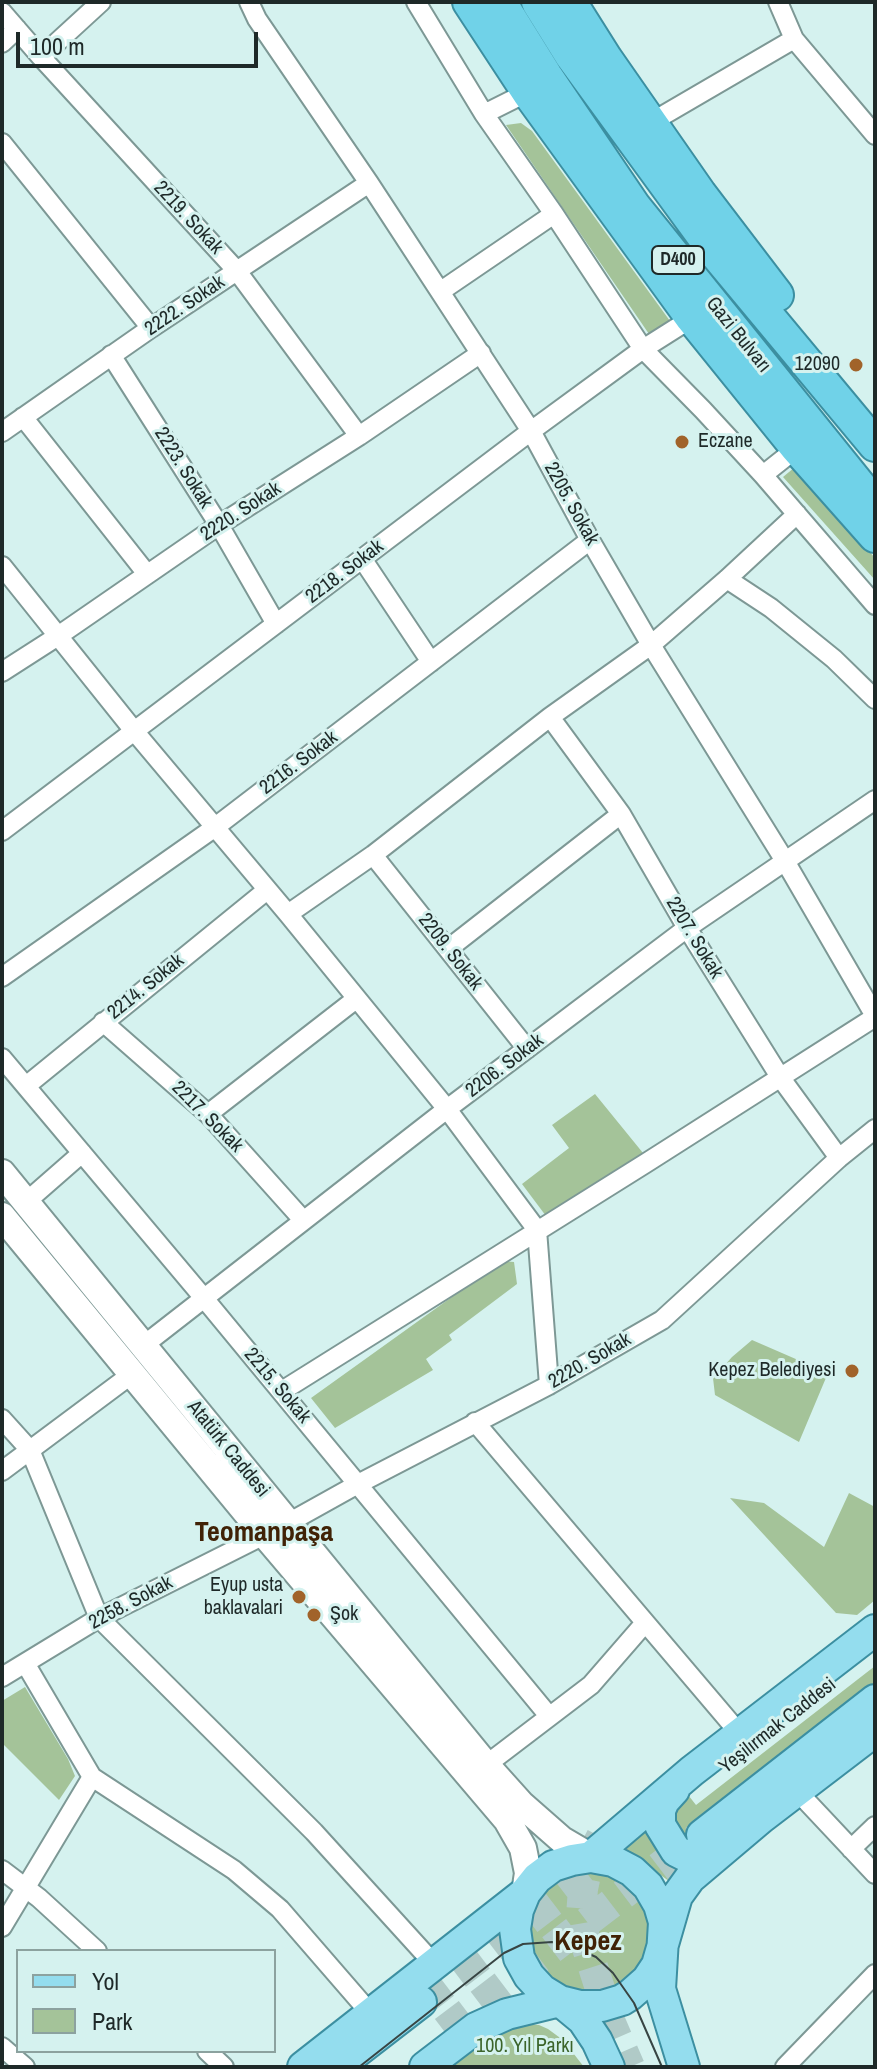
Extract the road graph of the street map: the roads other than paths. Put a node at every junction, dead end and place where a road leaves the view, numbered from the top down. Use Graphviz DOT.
graph roads {
  1 [pos="101,2"];
  2 [pos="249,2"];
  3 [pos="416,2"];
  4 [pos="469,2"];
  5 [pos="500,2"];
  6 [pos="538,2"];
  7 [pos="570,2"];
  8 [pos="778,2"];
  9 [pos="2,12"];
  10 [pos="17,29"];
  11 [pos="794,39"];
  12 [pos="2,43"];
  13 [pos="41,57"];
  14 [pos="528,92"];
  15 [pos="484,114"];
  16 [pos="871,121"];
  17 [pos="650,123"];
  18 [pos="2,143"];
  19 [pos="369,183"];
  20 [pos="554,214"];
  21 [pos="237,271"];
  22 [pos="441,291"];
  23 [pos="692,318"];
  24 [pos="151,328"];
  25 [pos="643,349"];
  26 [pos="481,353"];
  27 [pos="111,355"];
  28 [pos="875,410"];
  29 [pos="23,417"];
  30 [pos="531,431"];
  31 [pos="2,432"];
  32 [pos="359,436"];
  33 [pos="875,445"];
  34 [pos="797,448"];
  35 [pos="763,475"];
  36 [pos="875,505"];
  37 [pos="797,514"];
  38 [pos="219,525"];
  39 [pos="875,536"];
  40 [pos="590,540"];
  41 [pos="363,560"];
  42 [pos="2,566"];
  43 [pos="147,574"];
  44 [pos="727,579"];
  45 [pos="875,605"];
  46 [pos="276,624"];
  47 [pos="58,636"];
  48 [pos="651,645"];
  49 [pos="431,662"];
  50 [pos="2,672"];
  51 [pos="875,699"];
  52 [pos="550,717"];
  53 [pos="135,732"];
  54 [pos="873,808"];
  55 [pos="621,814"];
  56 [pos="214,828"];
  57 [pos="2,831"];
  58 [pos="373,855"];
  59 [pos="785,861"];
  60 [pos="267,890"];
  61 [pos="288,914"];
  62 [pos="687,928"];
  63 [pos="448,949"];
  64 [pos="2,977"];
  65 [pos="356,999"];
  66 [pos="875,1016"];
  67 [pos="103,1022"];
  68 [pos="527,1049"];
  69 [pos="2,1058"];
  70 [pos="780,1077"];
  71 [pos="26,1086"];
  72 [pos="447,1109"];
  73 [pos="208,1114"];
  74 [pos="875,1129"];
  75 [pos="82,1153"];
  76 [pos="839,1158"];
  77 [pos="2,1173"];
  78 [pos="26,1202"];
  79 [pos="2,1216"];
  80 [pos="303,1220"];
  81 [pos="537,1230"];
  82 [pos="203,1297"];
  83 [pos="144,1345"];
  84 [pos="132,1374"];
  85 [pos="549,1385"];
  86 [pos="282,1391"];
  87 [pos="2,1419"];
  88 [pos="475,1422"];
  89 [pos="30,1450"];
  90 [pos="2,1471"];
  91 [pos="358,1484"];
  92 [pos="288,1523"];
  93 [pos="264,1534"];
  94 [pos="99,1618"];
  95 [pos="644,1624"];
  96 [pos="875,1630"];
  97 [pos="875,1650"];
  98 [pos="25,1663"];
  99 [pos="2,1677"];
  100 [pos="875,1700"];
  101 [pos="549,1716"];
  102 [pos="875,1731"];
  103 [pos="740,1734"];
  104 [pos="486,1765"];
  105 [pos="692,1771"];
  106 [pos="92,1777"];
  107 [pos="797,1791"];
  108 [pos="681,1803"];
  109 [pos="875,1826"];
  110 [pos="714,1842"];
  111 [pos="851,1849"];
  112 [pos="591,1857"];
  113 [pos="2,1870"];
  114 [pos="875,1874"];
  115 [pos="27,1888"];
  116 [pos="525,1893"];
  117 [pos="2,1927"];
  118 [pos="663,1943"];
  119 [pos="95,1949"];
  120 [pos="434,1964"];
  121 [pos="875,1974"];
  122 [pos="560,2001"];
  123 [pos="421,2002"];
  124 [pos="371,2014"];
  125 [pos="444,2031"];
  126 [pos="2,2047"];
  127 [pos="209,2053"];
  128 [pos="25,2067"];
  129 [pos="224,2067"];
  130 [pos="303,2067"];
  131 [pos="337,2067"];
  132 [pos="399,2067"];
  133 [pos="425,2067"];
  134 [pos="609,2067"];
  135 [pos="684,2067"];
  136 [pos="785,2067"];
  1 -- 13 [label="street"];
  2 -- 19 [label="street, 2205. Sokak"];
  3 -- 15 [label="street"];
  4 -- 14 [label="highway"];
  5 -- 36 [label="highway, Gazi Bulvarı / D400"];
  6 -- 33 [label="highway, Gazi Bulvarı / D400"];
  7 -- 17 [label="highway"];
  8 -- 11 [label="street"];
  9 -- 10 [label="street, 2219. Sokak"];
  10 -- 12 [label="street"];
  10 -- 13 [label="street, 2219. Sokak"];
  11 -- 16 [label="street"];
  11 -- 17 [label="street"];
  13 -- 21 [label="street, 2219. Sokak"];
  14 -- 15 [label="street"];
  14 -- 23 [label="highway"];
  15 -- 20 [label="street"];
  17 -- 28 [label="highway"];
  18 -- 24 [label="street"];
  19 -- 21 [label="street, 2222. Sokak"];
  19 -- 22 [label="street, 2205. Sokak"];
  20 -- 22 [label="street"];
  20 -- 25 [label="street"];
  21 -- 24 [label="street, 2222. Sokak"];
  21 -- 32 [label="street, 2219. Sokak"];
  22 -- 26 [label="street, 2205. Sokak"];
  23 -- 25 [label="street, 2218. Sokak"];
  23 -- 34 [label="highway"];
  24 -- 27 [label="street, 2222. Sokak"];
  25 -- 30 [label="street, 2218. Sokak"];
  25 -- 35 [label="street"];
  26 -- 30 [label="street, 2205. Sokak"];
  26 -- 32 [label="street, 2220. Sokak"];
  27 -- 29 [label="street, 2222. Sokak"];
  27 -- 38 [label="street, 2223. Sokak"];
  29 -- 31 [label="street, 2222. Sokak"];
  29 -- 43 [label="street"];
  30 -- 40 [label="street, 2205. Sokak"];
  30 -- 41 [label="street, 2218. Sokak"];
  32 -- 38 [label="street, 2220. Sokak"];
  34 -- 35 [label="street"];
  34 -- 39 [label="highway"];
  35 -- 37 [label="street"];
  37 -- 44 [label="street"];
  37 -- 45 [label="street"];
  38 -- 43 [label="street, 2220. Sokak"];
  38 -- 46 [label="street, 2223. Sokak"];
  40 -- 48 [label="street, 2205. Sokak"];
  40 -- 49 [label="street, 2216. Sokak"];
  41 -- 46 [label="street, 2218. Sokak"];
  41 -- 49 [label="street"];
  42 -- 47 [label="street"];
  43 -- 47 [label="street, 2220. Sokak"];
  44 -- 48 [label="street"];
  44 -- 51 [label="street"];
  46 -- 53 [label="street, 2218. Sokak"];
  47 -- 50 [label="street, 2220. Sokak"];
  47 -- 53 [label="street"];
  48 -- 52 [label="street"];
  48 -- 59 [label="street, 2205. Sokak"];
  49 -- 56 [label="street, 2216. Sokak"];
  52 -- 55 [label="street, 2207. Sokak"];
  52 -- 58 [label="street"];
  53 -- 56 [label="street"];
  53 -- 57 [label="street, 2218. Sokak"];
  54 -- 59 [label="street, 2206. Sokak"];
  55 -- 62 [label="street, 2207. Sokak"];
  55 -- 63 [label="street"];
  56 -- 60 [label="street"];
  56 -- 64 [label="street, 2216. Sokak"];
  58 -- 61 [label="street"];
  58 -- 63 [label="street, 2209. Sokak"];
  59 -- 62 [label="street, 2206. Sokak"];
  59 -- 66 [label="street, 2205. Sokak"];
  60 -- 61 [label="street"];
  60 -- 67 [label="street, 2214. Sokak"];
  61 -- 65 [label="street"];
  62 -- 68 [label="street, 2206. Sokak"];
  62 -- 70 [label="street, 2207. Sokak"];
  63 -- 68 [label="street, 2209. Sokak"];
  65 -- 72 [label="street"];
  65 -- 73 [label="street"];
  66 -- 70 [label="street"];
  67 -- 71 [label="street, 2214. Sokak"];
  67 -- 73 [label="street, 2217. Sokak"];
  68 -- 72 [label="street, 2206. Sokak"];
  69 -- 71 [label="street, 2215. Sokak"];
  70 -- 76 [label="street, 2207. Sokak"];
  70 -- 81 [label="street"];
  71 -- 75 [label="street, 2215. Sokak"];
  72 -- 80 [label="street, 2206. Sokak"];
  72 -- 81 [label="street"];
  73 -- 80 [label="street, 2217. Sokak"];
  74 -- 76 [label="street, 2220. Sokak"];
  75 -- 78 [label="street"];
  75 -- 82 [label="street, 2215. Sokak"];
  76 -- 85 [label="street, 2220. Sokak"];
  77 -- 78 [label="main road, Atatürk Caddesi"];
  78 -- 83 [label="main road, Atatürk Caddesi"];
  79 -- 84 [label="main road, Atatürk Caddesi"];
  80 -- 82 [label="street, 2206. Sokak"];
  81 -- 85 [label="street"];
  81 -- 86 [label="street"];
  82 -- 83 [label="street, 2206. Sokak"];
  82 -- 86 [label="street, 2215. Sokak"];
  83 -- 92 [label="main road, Atatürk Caddesi"];
  84 -- 89 [label="street"];
  84 -- 93 [label="main road, Atatürk Caddesi"];
  85 -- 88 [label="street, 2220. Sokak"];
  86 -- 91 [label="street, 2215. Sokak"];
  87 -- 89 [label="street"];
  88 -- 91 [label="street, 2220. Sokak"];
  88 -- 95 [label="street"];
  89 -- 90 [label="street"];
  89 -- 94 [label="street"];
  91 -- 92 [label="street, 2220. Sokak"];
  91 -- 101 [label="street, 2215. Sokak"];
  92 -- 93 [label="street, 2220. Sokak"];
  92 -- 104 [label="main road, Atatürk Caddesi"];
  93 -- 94 [label="street, 2258. Sokak"];
  93 -- 116 [label="main road, Atatürk Caddesi"];
  94 -- 98 [label="street, 2258. Sokak"];
  94 -- 120 [label="street"];
  95 -- 101 [label="street"];
  95 -- 103 [label="street"];
  96 -- 103 [label="main road"];
  97 -- 108 [label="main road, Yeşilırmak Caddesi"];
  98 -- 99 [label="street, 2258. Sokak"];
  98 -- 106 [label="street"];
  100 -- 110 [label="main road, Yeşilırmak Caddesi"];
  101 -- 104 [label="street"];
  102 -- 107 [label="main road"];
  103 -- 105 [label="main road"];
  104 -- 112 [label="main road, Atatürk Caddesi"];
  105 -- 110 [label="main road"];
  105 -- 112 [label="main road"];
  106 -- 115 [label="street"];
  106 -- 124 [label="street"];
  107 -- 110 [label="main road"];
  107 -- 111 [label="street"];
  109 -- 111 [label="street"];
  110 -- 118 [label="main road"];
  111 -- 114 [label="street"];
  112 -- 116 [label="main road"];
  112 -- 118 [label="main road"];
  113 -- 115 [label="street"];
  115 -- 117 [label="street"];
  115 -- 119 [label="street"];
  116 -- 120 [label="main road"];
  116 -- 122 [label="main road"];
  118 -- 122 [label="main road"];
  118 -- 135 [label="main road"];
  120 -- 124 [label="main road"];
  121 -- 136 [label="street"];
  122 -- 133 [label="main road"];
  122 -- 134 [label="main road"];
  123 -- 131 [label="main road"];
  124 -- 130 [label="main road"];
  125 -- 132 [label="main road"];
  126 -- 128 [label="street"];
  127 -- 129 [label="street"];
}
